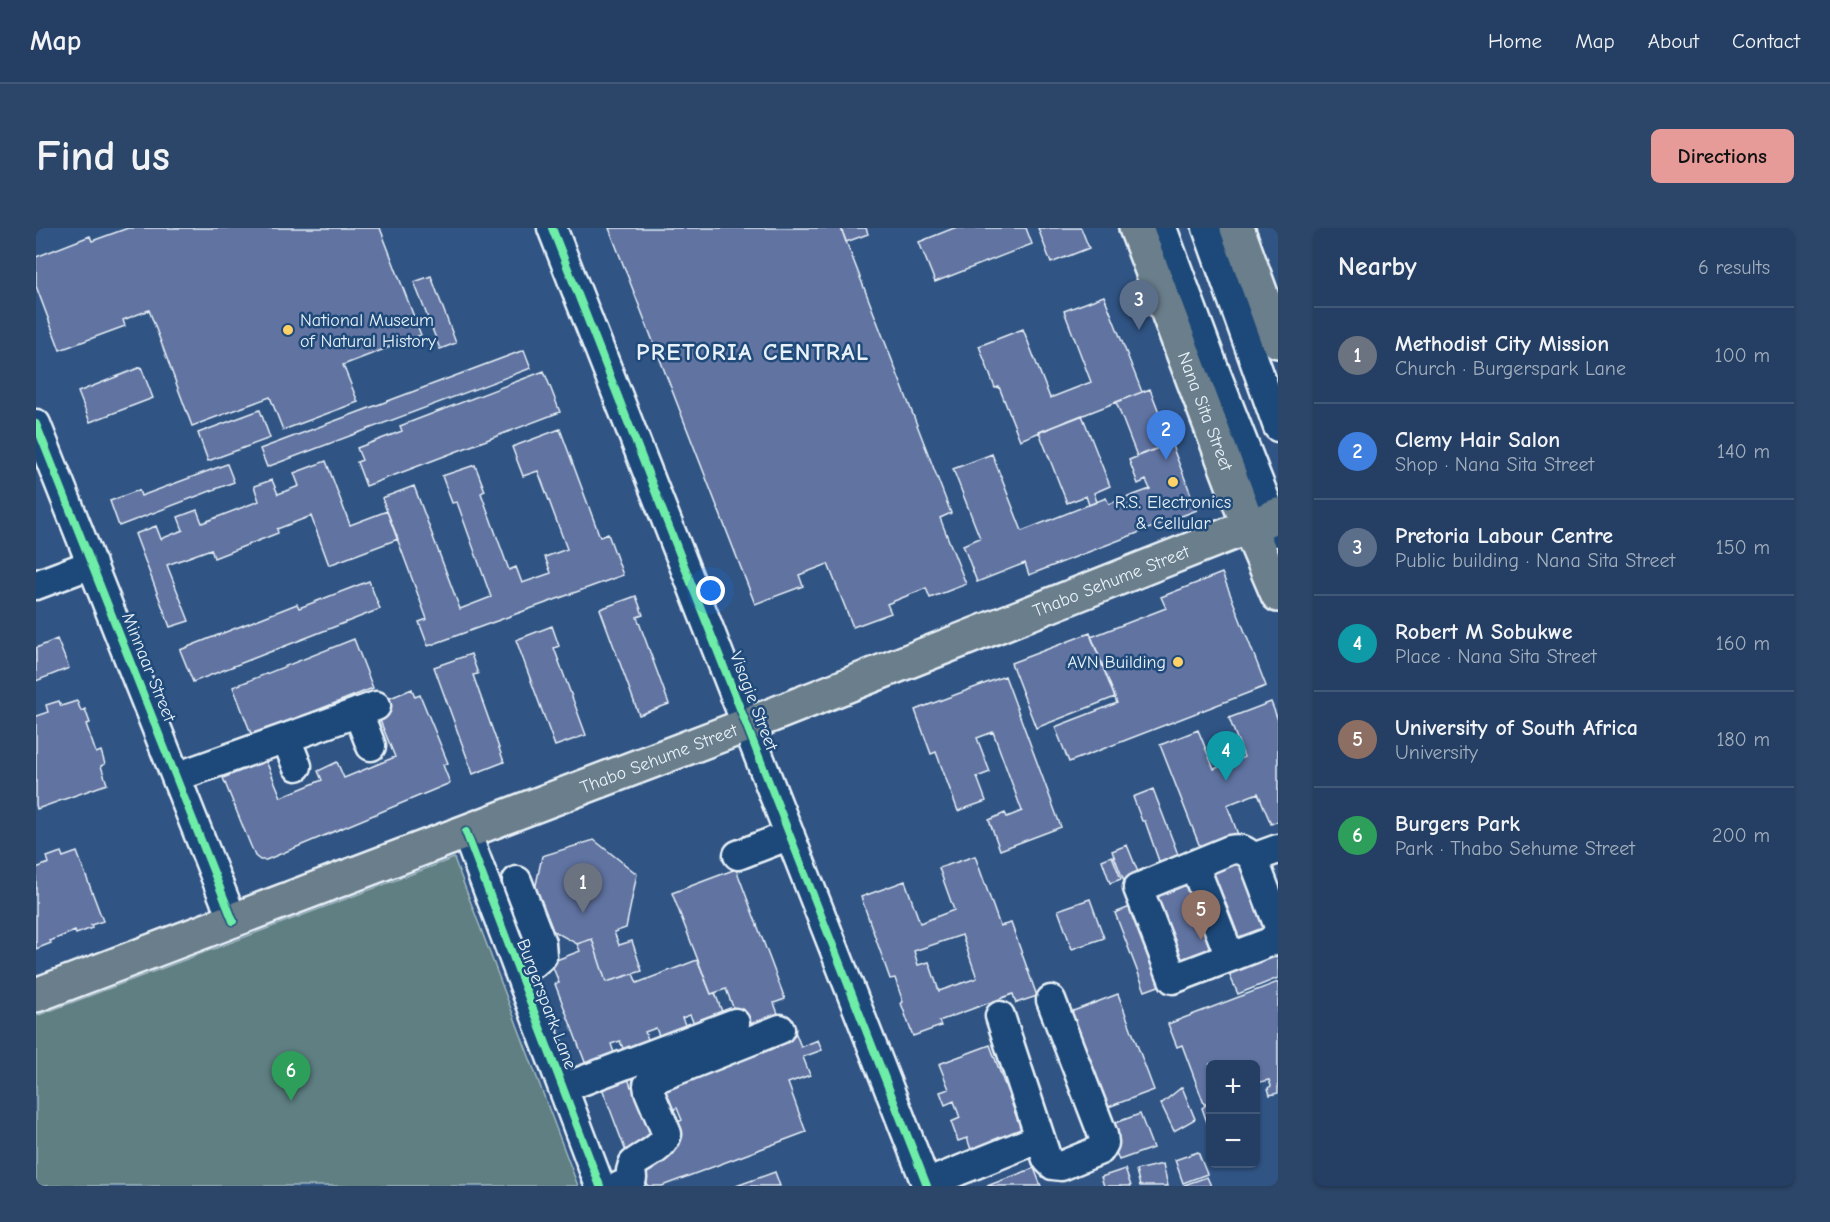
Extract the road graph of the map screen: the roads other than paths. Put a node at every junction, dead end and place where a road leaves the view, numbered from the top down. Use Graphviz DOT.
graph roads {
  1 [pos="552,228"];
  2 [pos="1136,228"];
  3 [pos="1162,228"];
  4 [pos="1207,228"];
  5 [pos="1237,228"];
  6 [pos="1278,341"];
  7 [pos="36,424"];
  8 [pos="1278,427"];
  9 [pos="1269,523"];
  10 [pos="92,564"];
  11 [pos="36,585"];
  12 [pos="1278,595"];
  13 [pos="747,725"];
  14 [pos="286,738"];
  15 [pos="371,746"];
  16 [pos="297,766"];
  17 [pos="176,777"];
  18 [pos="466,832"];
  19 [pos="790,835"];
  20 [pos="1265,854"];
  21 [pos="738,855"];
  22 [pos="1194,865"];
  23 [pos="517,880"];
  24 [pos="233,921"];
  25 [pos="1278,924"];
  26 [pos="1278,934"];
  27 [pos="1230,957"];
  28 [pos="518,970"];
  29 [pos="36,995"];
  30 [pos="1051,1000"];
  31 [pos="1000,1016"];
  32 [pos="735,1023"];
  33 [pos="780,1029"];
  34 [pos="563,1088"];
  35 [pos="1040,1138"];
  36 [pos="926,1185"];
  37 [pos="600,1186"];
  38 [pos="620,1186"];
  1 -- 13 [label="street, Visagie Street"];
  2 -- 9 [label="main road, Nana Sita Street"];
  3 -- 9 [label="street"];
  4 -- 8 [label="street"];
  5 -- 6 [label="main road"];
  7 -- 10 [label="street, Minnaar Street"];
  9 -- 12 [label="main road, Nana Sita Street"];
  9 -- 13 [label="main road, Thabo Sehume Street"];
  10 -- 11 [label="street"];
  10 -- 17 [label="street, Minnaar Street"];
  13 -- 18 [label="main road, Thabo Sehume Street"];
  13 -- 19 [label="street, Visagie Street"];
  14 -- 15 [label="street"];
  14 -- 16 [label="street"];
  14 -- 17 [label="street"];
  17 -- 24 [label="street, Minnaar Street"];
  18 -- 24 [label="main road, Thabo Sehume Street"];
  18 -- 28 [label="street, Burgerspark Lane"];
  19 -- 21 [label="street"];
  19 -- 36 [label="street, Visagie Street"];
  20 -- 22 [label="street"];
  20 -- 25 [label="street"];
  22 -- 27 [label="street"];
  22 -- 27 [label="street"];
  23 -- 28 [label="street"];
  24 -- 29 [label="main road, Thabo Sehume Street"];
  26 -- 27 [label="street"];
  28 -- 34 [label="street, Burgerspark Lane"];
  30 -- 35 [label="street"];
  31 -- 35 [label="street"];
  32 -- 34 [label="street"];
  33 -- 38 [label="street"];
  34 -- 37 [label="street, Burgerspark Lane"];
  35 -- 36 [label="street"];
}
